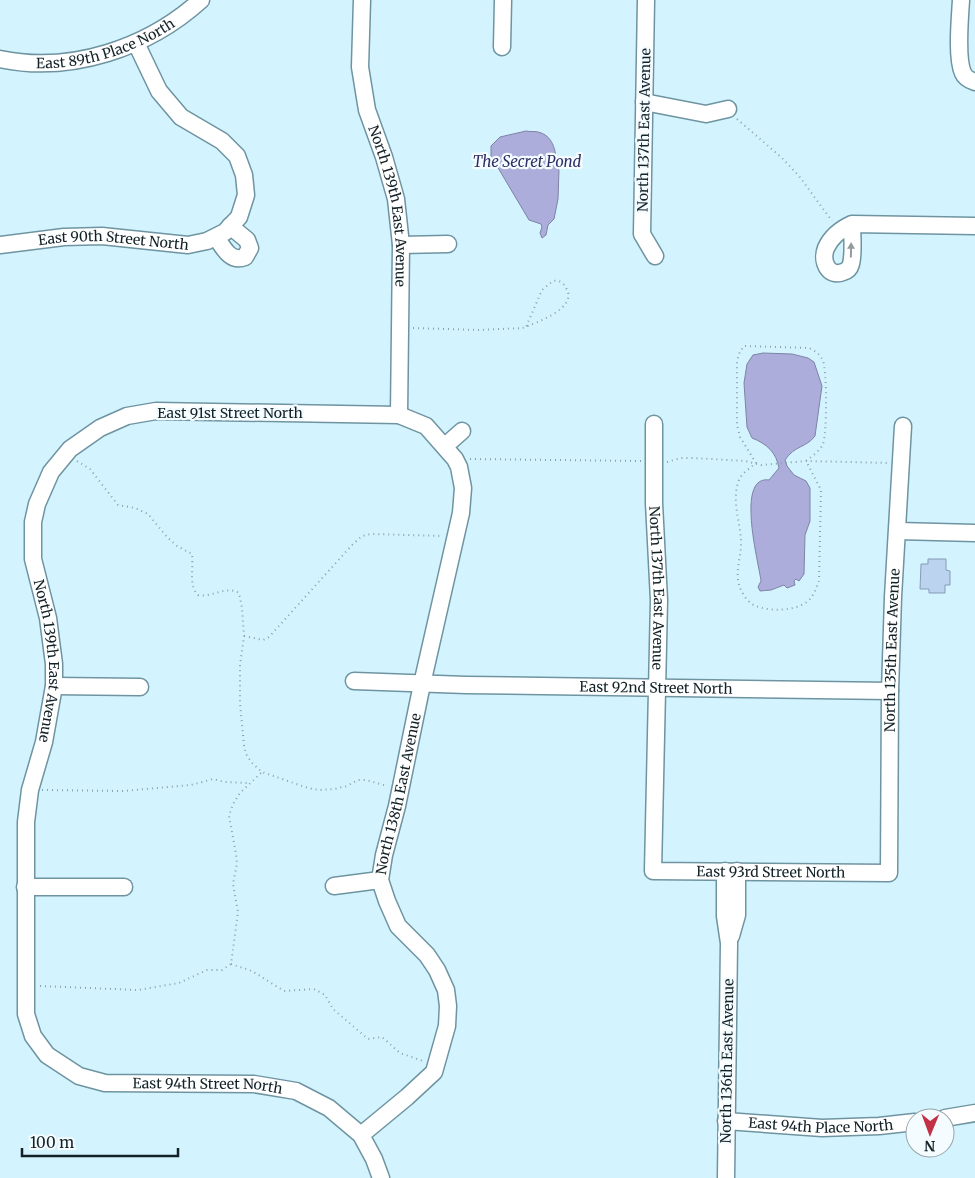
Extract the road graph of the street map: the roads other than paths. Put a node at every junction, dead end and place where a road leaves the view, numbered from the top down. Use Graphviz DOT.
graph roads {
  1 [pos="201,0"];
  2 [pos="362,0"];
  3 [pos="503,0"];
  4 [pos="646,0"];
  5 [pos="961,0"];
  6 [pos="136,43"];
  7 [pos="502,47"];
  8 [pos="0,59"];
  9 [pos="970,80"];
  10 [pos="644,102"];
  11 [pos="728,109"];
  12 [pos="975,226"];
  13 [pos="845,228"];
  14 [pos="448,244"];
  15 [pos="0,245"];
  16 [pos="401,245"];
  17 [pos="655,256"];
  18 [pos="399,415"];
  19 [pos="654,424"];
  20 [pos="903,426"];
  21 [pos="462,431"];
  22 [pos="66,452"];
  23 [pos="450,453"];
  24 [pos="898,531"];
  25 [pos="975,533"];
  26 [pos="354,681"];
  27 [pos="422,684"];
  28 [pos="54,686"];
  29 [pos="140,687"];
  30 [pos="657,687"];
  31 [pos="890,691"];
  32 [pos="653,871"];
  33 [pos="731,871"];
  34 [pos="889,873"];
  35 [pos="380,880"];
  36 [pos="334,886"];
  37 [pos="26,887"];
  38 [pos="124,887"];
  39 [pos="47,1056"];
  40 [pos="975,1113"];
  41 [pos="955,1116"];
  42 [pos="726,1121"];
  43 [pos="905,1123"];
  44 [pos="360,1135"];
  45 [pos="381,1178"];
  46 [pos="726,1178"];
  1 -- 6 [label="street, East 89th Place North"];
  2 -- 16 [label="street, North 139th East Avenue"];
  3 -- 7 [label="street"];
  4 -- 10 [label="street, North 137th East Avenue"];
  5 -- 9 [label="street"];
  6 -- 8 [label="street, East 89th Place North"];
  6 -- 15 [label="street, East 90th Street North"];
  10 -- 11 [label="street"];
  10 -- 17 [label="street, North 137th East Avenue"];
  12 -- 13 [label="street"];
  14 -- 16 [label="street"];
  16 -- 18 [label="street, North 139th East Avenue"];
  18 -- 22 [label="street, East 91st Street North"];
  18 -- 23 [label="street"];
  19 -- 30 [label="street, North 137th East Avenue"];
  20 -- 24 [label="street, North 135th East Avenue"];
  21 -- 23 [label="street"];
  22 -- 28 [label="street, North 139th East Avenue"];
  23 -- 27 [label="street, North 138th East Avenue"];
  24 -- 25 [label="street"];
  24 -- 31 [label="street, North 135th East Avenue"];
  26 -- 27 [label="street, East 92nd Street North"];
  27 -- 30 [label="street, East 92nd Street North"];
  27 -- 35 [label="street, North 138th East Avenue"];
  28 -- 29 [label="street"];
  28 -- 37 [label="street, North 139th East Avenue"];
  30 -- 31 [label="street, East 92nd Street North"];
  30 -- 32 [label="street, North 137th East Avenue"];
  31 -- 34 [label="street, North 135th East Avenue"];
  32 -- 33 [label="street, East 93rd Street North"];
  33 -- 34 [label="street, East 93rd Street North"];
  33 -- 42 [label="street, North 136th East Avenue"];
  35 -- 36 [label="street"];
  35 -- 44 [label="street, North 138th East Avenue"];
  37 -- 38 [label="street"];
  37 -- 39 [label="street, North 139th East Avenue"];
  39 -- 44 [label="street, East 94th Street North"];
  40 -- 41 [label="street"];
  42 -- 43 [label="street, East 94th Place North"];
  42 -- 46 [label="street, North 136th East Avenue"];
  44 -- 45 [label="street"];
}
